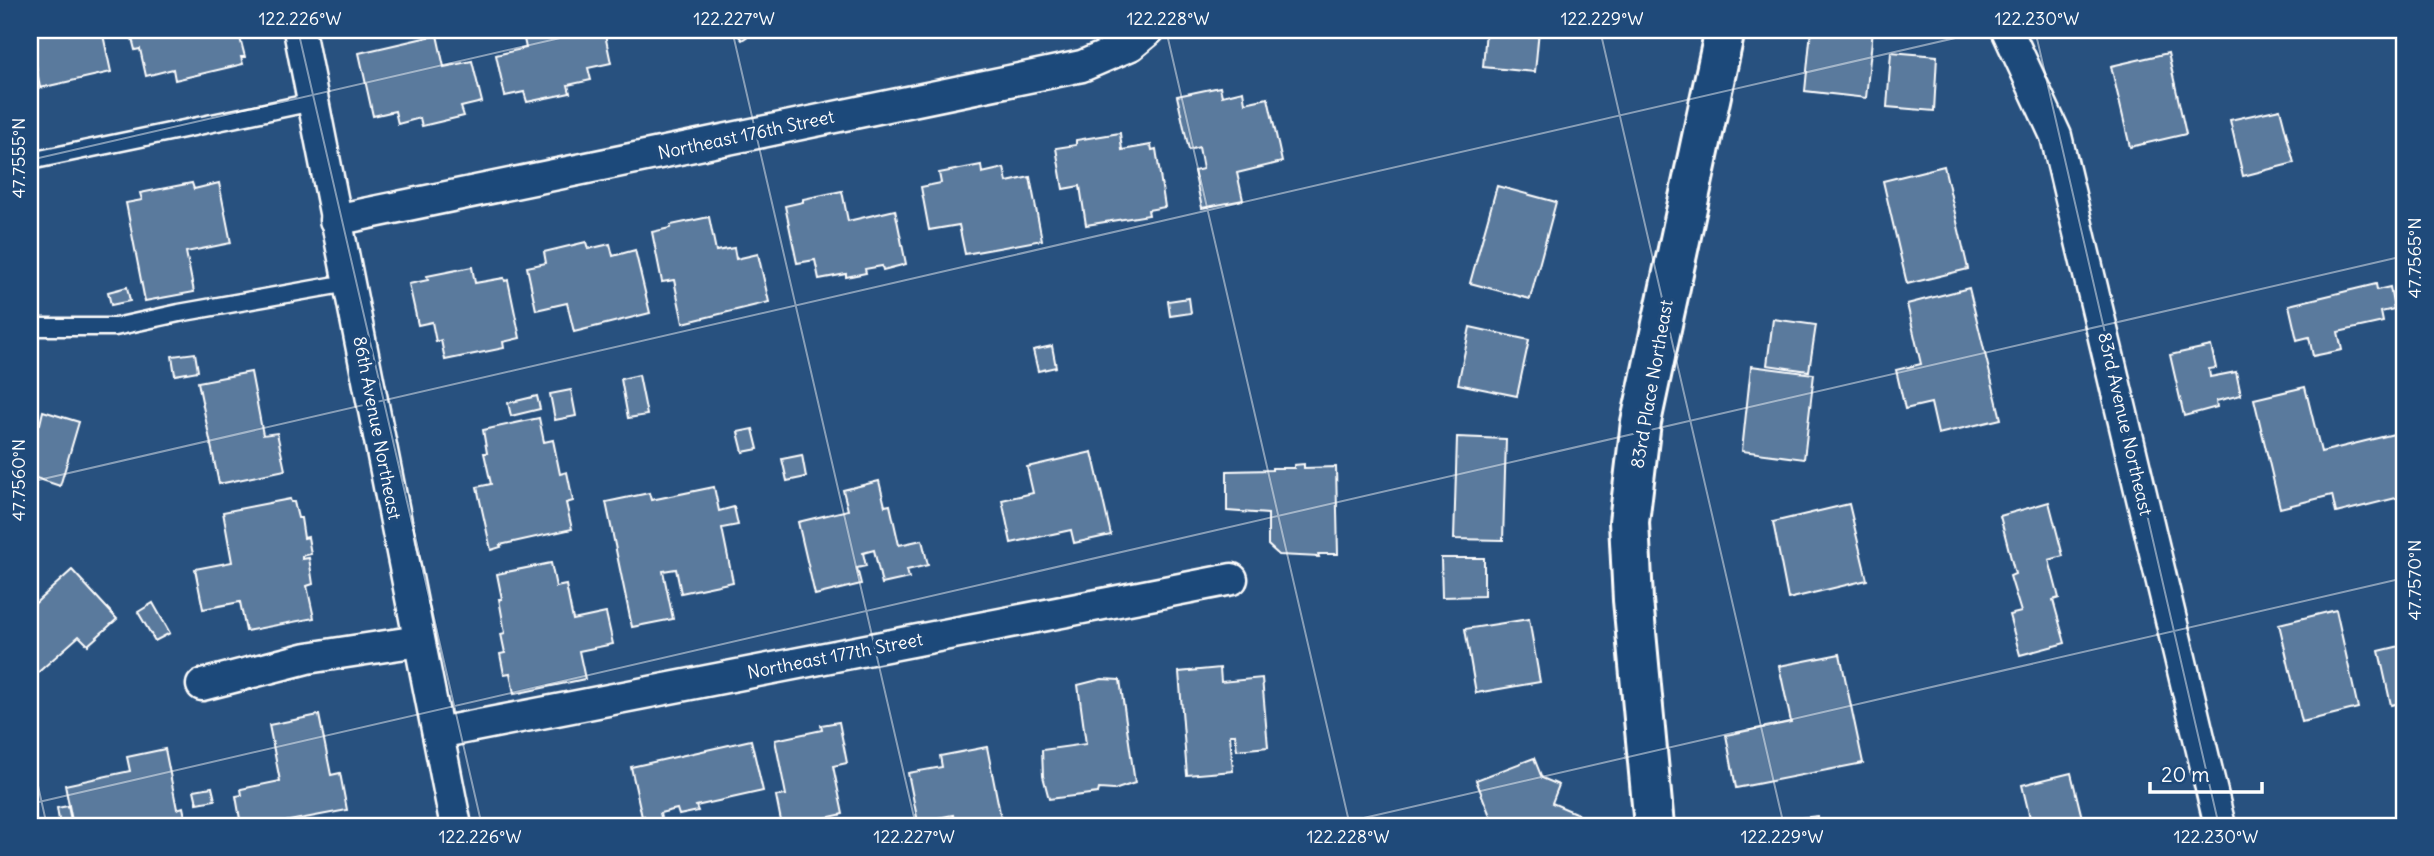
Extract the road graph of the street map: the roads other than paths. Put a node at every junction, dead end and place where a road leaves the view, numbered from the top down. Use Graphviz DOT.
graph roads {
  1 [pos="299,30"];
  2 [pos="1149,30"];
  3 [pos="1725,30"];
  4 [pos="2007,30"];
  5 [pos="313,102"];
  6 [pos="40,159"];
  7 [pos="335,220"];
  8 [pos="348,283"];
  9 [pos="30,327"];
  10 [pos="1232,579"];
  11 [pos="419,641"];
  12 [pos="202,685"];
  13 [pos="438,733"];
  14 [pos="456,826"];
  15 [pos="1654,826"];
  16 [pos="2220,826"];
  1 -- 5 [label="street, 86th Avenue Northeast"];
  2 -- 7 [label="street, Northeast 176th Street"];
  3 -- 15 [label="street, 83rd Place Northeast"];
  4 -- 16 [label="street, 83rd Avenue Northeast"];
  5 -- 6 [label="lane"];
  5 -- 7 [label="street, 86th Avenue Northeast"];
  7 -- 8 [label="street, 86th Avenue Northeast"];
  8 -- 9 [label="lane"];
  8 -- 11 [label="street, 86th Avenue Northeast"];
  10 -- 13 [label="street, Northeast 177th Street"];
  11 -- 12 [label="street"];
  11 -- 13 [label="street, 86th Avenue Northeast"];
  13 -- 14 [label="street, 86th Avenue Northeast"];
}
